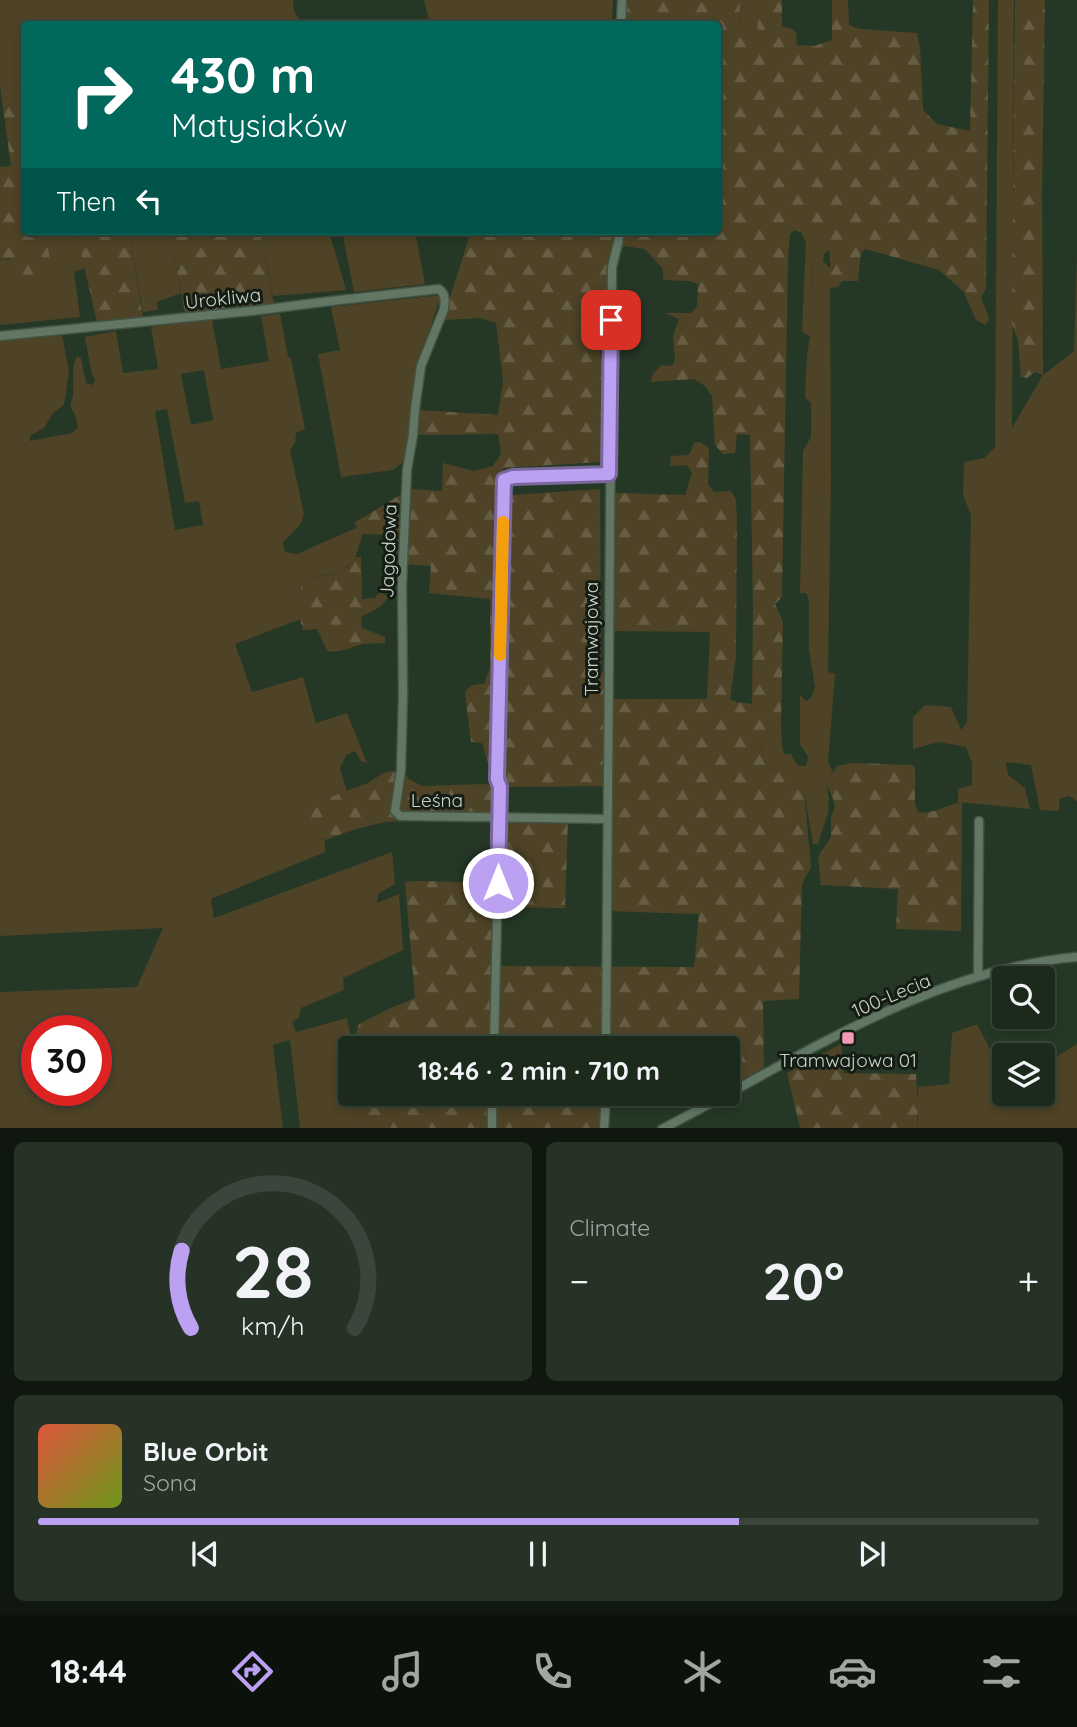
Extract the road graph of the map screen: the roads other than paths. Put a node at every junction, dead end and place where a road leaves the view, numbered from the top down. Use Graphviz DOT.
graph roads {
  1 [pos="622,0"];
  2 [pos="621,21"];
  3 [pos="620,235"];
  4 [pos="445,297"];
  5 [pos="0,336"];
  6 [pos="609,474"];
  7 [pos="396,811"];
  8 [pos="498,816"];
  9 [pos="606,819"];
  10 [pos="979,821"];
  11 [pos="1077,957"];
  12 [pos="978,976"];
  13 [pos="494,1036"];
  14 [pos="606,1036"];
  15 [pos="740,1087"];
  16 [pos="492,1106"];
  17 [pos="605,1106"];
  18 [pos="705,1106"];
  19 [pos="492,1128"];
  20 [pos="604,1128"];
  21 [pos="664,1128"];
  1 -- 2 [label="street"];
  3 -- 6 [label="street, Tramwajowa"];
  4 -- 5 [label="street, Urokliwa"];
  4 -- 7 [label="street, Jagodowa"];
  6 -- 8 [label="street"];
  6 -- 9 [label="street, Tramwajowa"];
  7 -- 8 [label="street, Leśna"];
  8 -- 9 [label="street, Leśna"];
  8 -- 13 [label="street"];
  9 -- 14 [label="street, Tramwajowa"];
  10 -- 12 [label="street"];
  11 -- 12 [label="street, 100-Lecia"];
  12 -- 15 [label="street, 100-Lecia"];
  16 -- 19 [label="street"];
  17 -- 20 [label="street"];
  18 -- 21 [label="street, 100-Lecia"];
}
